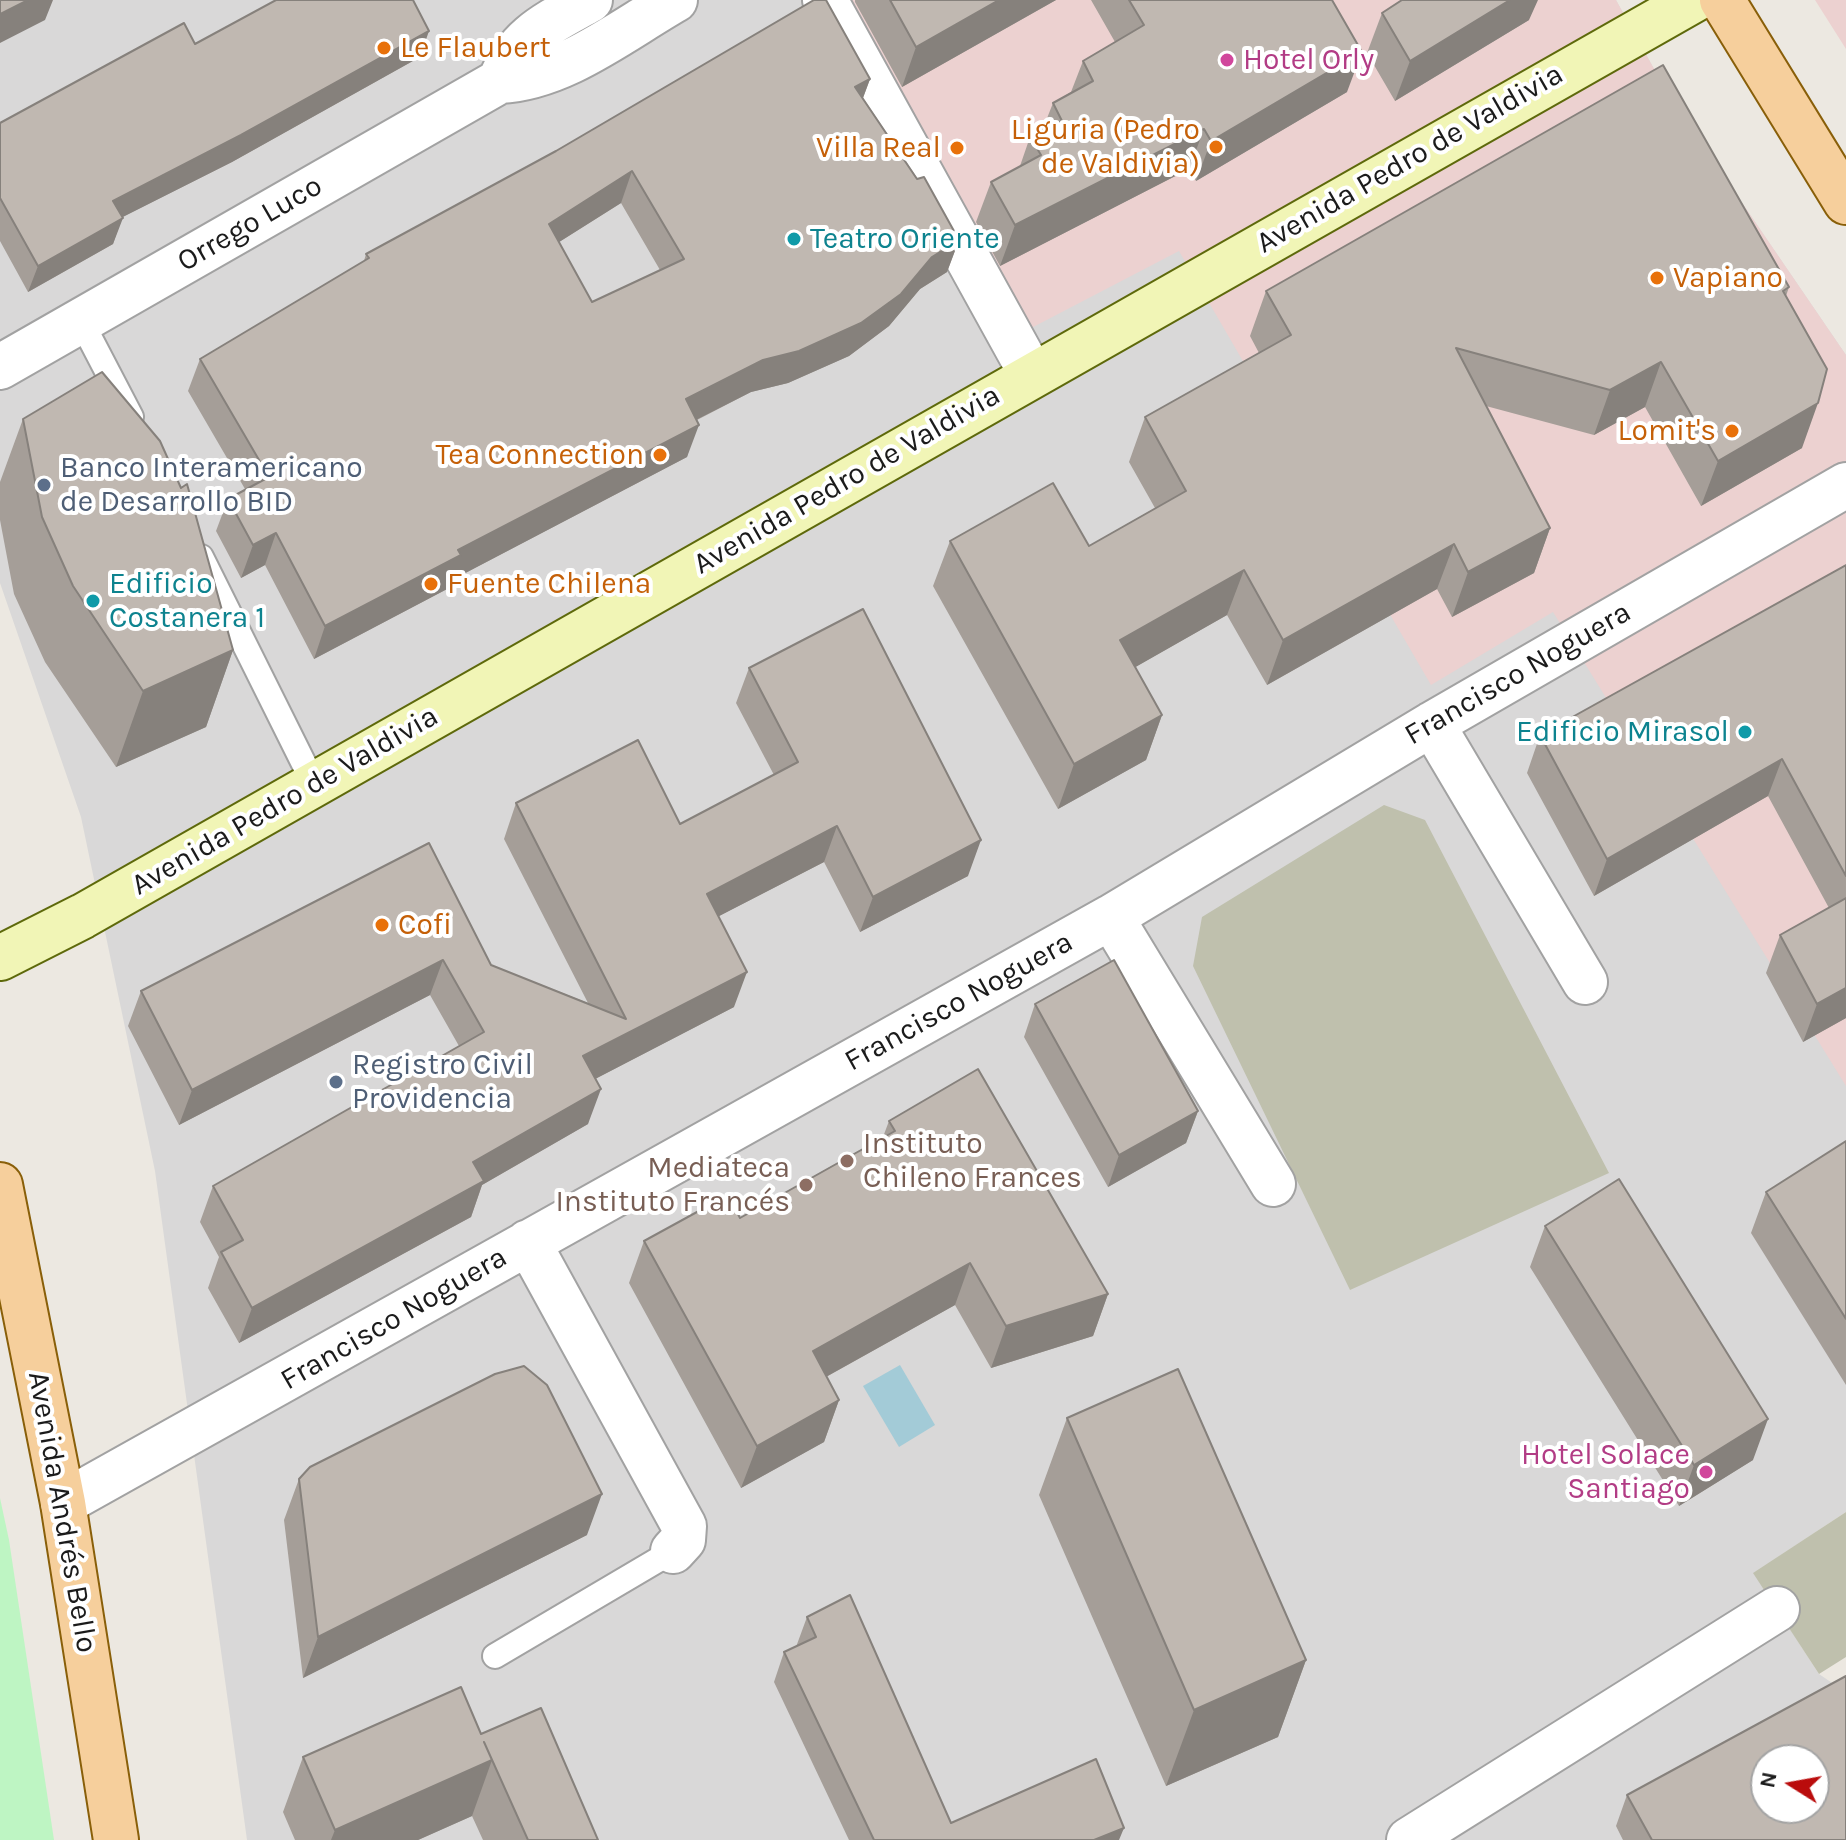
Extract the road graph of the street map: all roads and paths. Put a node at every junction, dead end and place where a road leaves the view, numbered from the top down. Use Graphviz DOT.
graph roads {
  1 [pos="590,0"];
  2 [pos="675,0"];
  3 [pos="825,0"];
  4 [pos="1694,0"];
  5 [pos="1722,0"];
  6 [pos="500,81"];
  7 [pos="1846,202"];
  8 [pos="81,321"];
  9 [pos="0,367"];
  10 [pos="1032,375"];
  11 [pos="139,434"];
  12 [pos="1846,485"];
  13 [pos="189,533"];
  14 [pos="1432,724"];
  15 [pos="314,784"];
  16 [pos="1111,917"];
  17 [pos="0,958"];
  18 [pos="1585,982"];
  19 [pos="1273,1184"];
  20 [pos="0,1185"];
  21 [pos="528,1242"];
  22 [pos="63,1503"];
  23 [pos="673,1551"];
  24 [pos="1777,1609"];
  25 [pos="495,1656"];
  26 [pos="116,1840"];
  27 [pos="1409,1840"];
  1 -- 6 [label="street"];
  2 -- 6 [label="street, Orrego Luco"];
  3 -- 10 [label="street"];
  4 -- 10 [label="main road, Avenida Pedro de Valdivia"];
  5 -- 7 [label="main road"];
  6 -- 8 [label="street, Orrego Luco"];
  8 -- 9 [label="street, Orrego Luco"];
  8 -- 11 [label="lane"];
  10 -- 15 [label="main road, Avenida Pedro de Valdivia"];
  12 -- 14 [label="street, Francisco Noguera"];
  13 -- 15 [label="lane"];
  14 -- 16 [label="street, Francisco Noguera"];
  14 -- 18 [label="street"];
  15 -- 17 [label="main road, Avenida Pedro de Valdivia"];
  16 -- 19 [label="street"];
  16 -- 21 [label="street, Francisco Noguera"];
  20 -- 22 [label="main road, Avenida Andrés Bello"];
  21 -- 22 [label="street, Francisco Noguera"];
  21 -- 23 [label="street"];
  22 -- 26 [label="main road, Avenida Andrés Bello"];
  23 -- 25 [label="lane"];
  24 -- 27 [label="street"];
}
